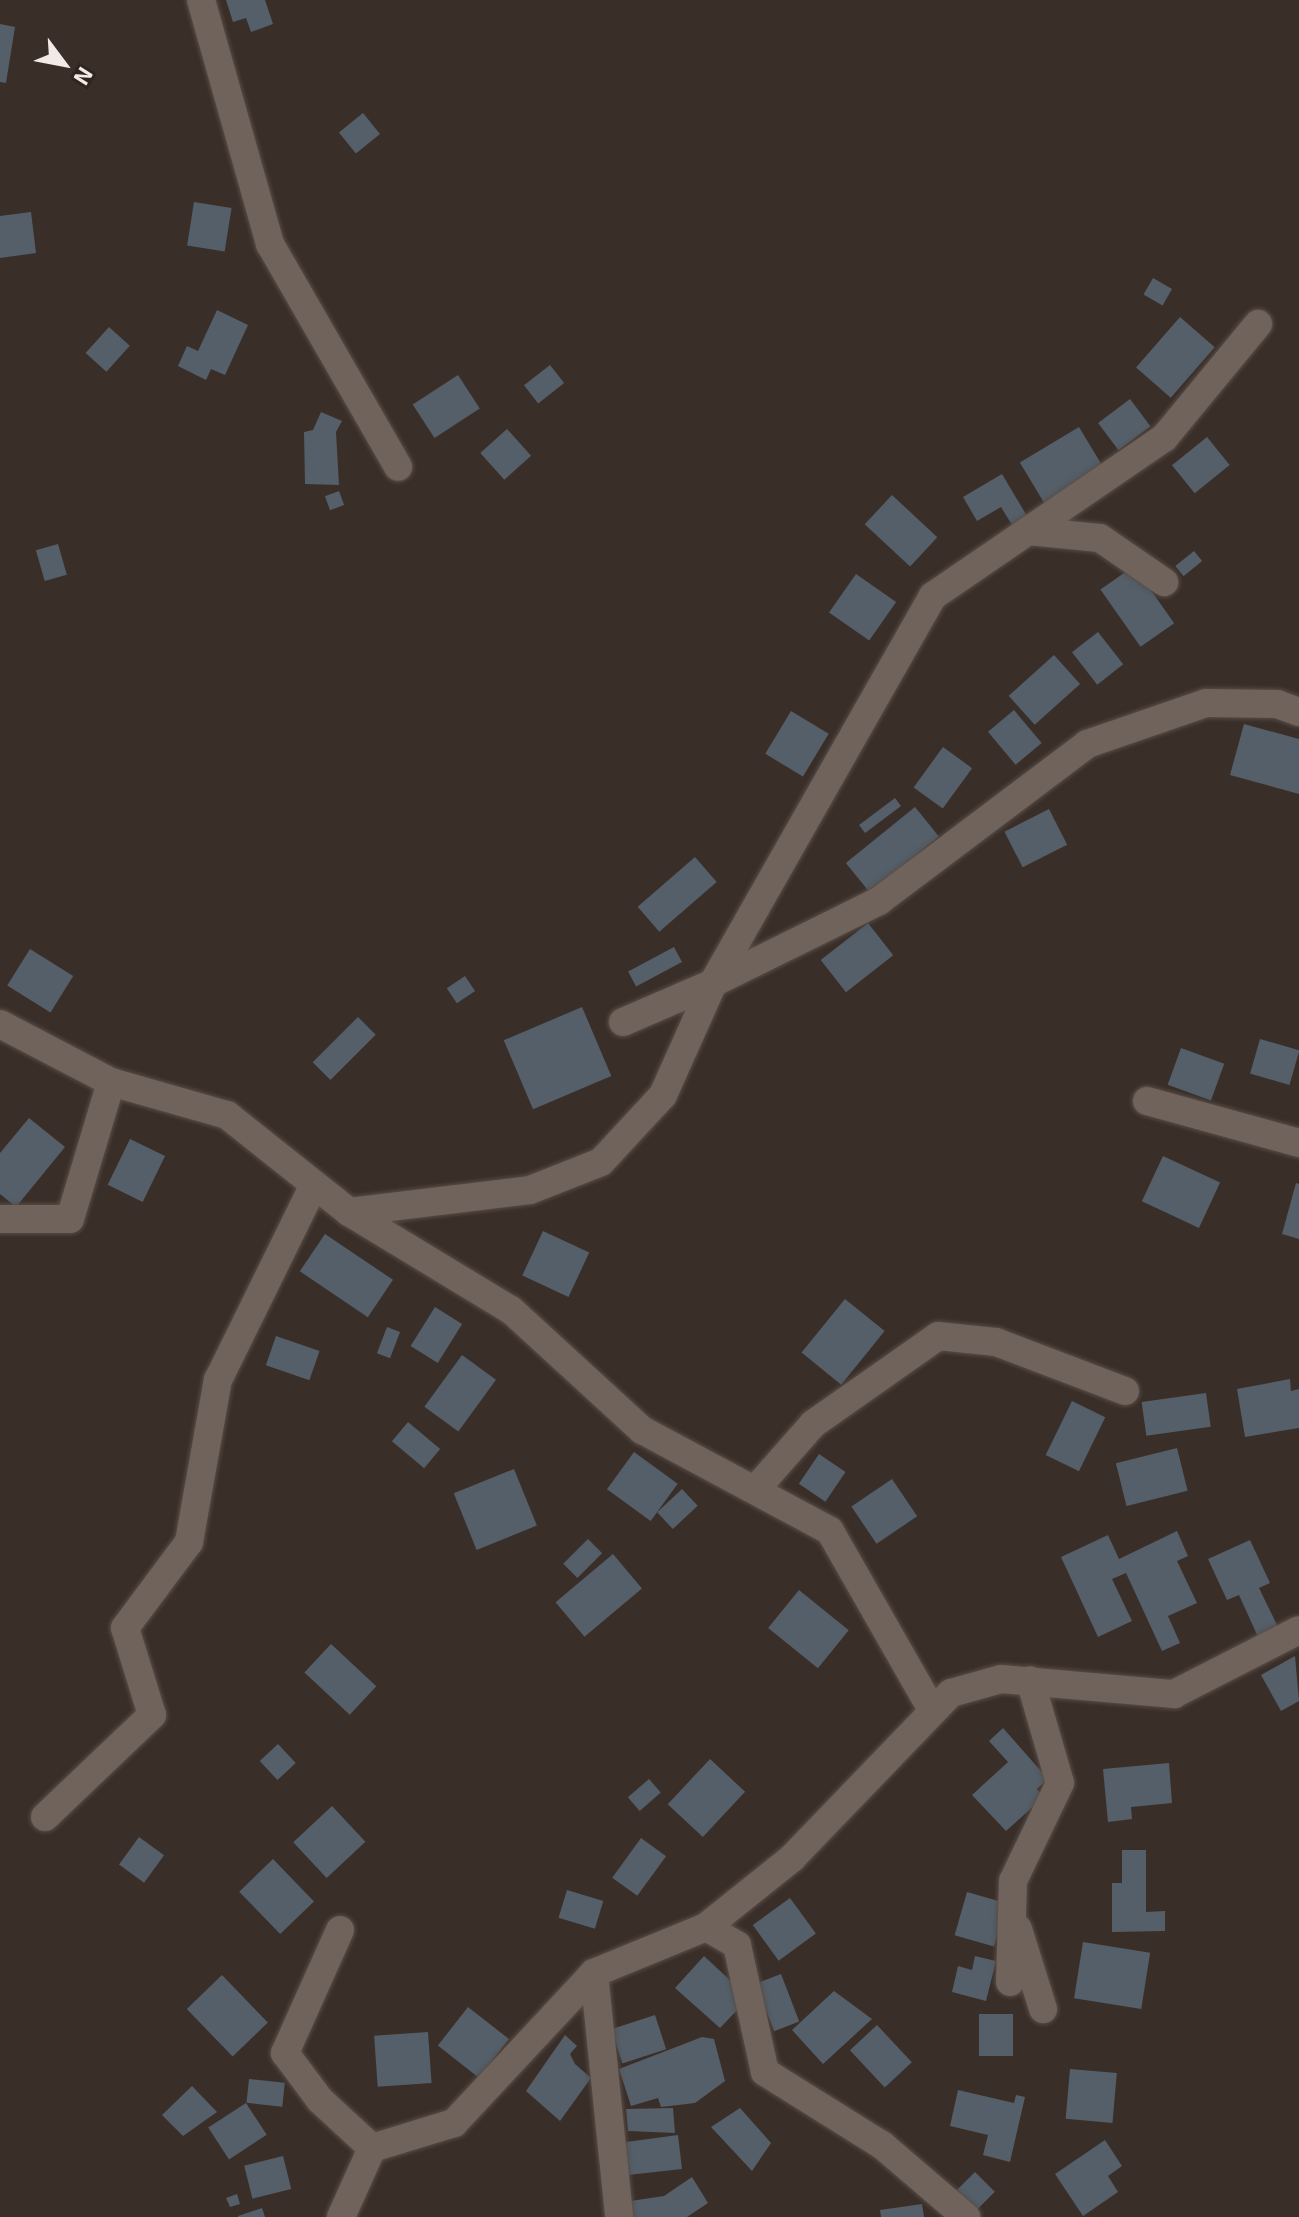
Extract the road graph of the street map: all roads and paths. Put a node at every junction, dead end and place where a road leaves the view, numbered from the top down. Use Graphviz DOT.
graph roads {
  1 [pos="201,0"];
  2 [pos="1258,324"];
  3 [pos="398,467"];
  4 [pos="1028,531"];
  5 [pos="1164,582"];
  6 [pos="1299,712"];
  7 [pos="713,983"];
  8 [pos="623,1022"];
  9 [pos="0,1024"];
  10 [pos="111,1082"];
  11 [pos="1147,1101"];
  12 [pos="1299,1143"];
  13 [pos="313,1187"];
  14 [pos="349,1212"];
  15 [pos="0,1219"];
  16 [pos="1125,1391"];
  17 [pos="755,1490"];
  18 [pos="1299,1630"];
  19 [pos="1030,1680"];
  20 [pos="931,1708"];
  21 [pos="45,1817"];
  22 [pos="1012,1909"];
  23 [pos="706,1927"];
  24 [pos="340,1930"];
  25 [pos="594,1973"];
  26 [pos="1010,1982"];
  27 [pos="1043,2009"];
  28 [pos="372,2148"];
  29 [pos="341,2217"];
  30 [pos="619,2217"];
  31 [pos="966,2217"];
  1 -- 3 [label="street"];
  2 -- 4 [label="street"];
  4 -- 5 [label="street"];
  4 -- 7 [label="street"];
  6 -- 7 [label="street"];
  7 -- 8 [label="street"];
  7 -- 14 [label="street"];
  9 -- 10 [label="street"];
  10 -- 13 [label="street"];
  10 -- 15 [label="street"];
  11 -- 12 [label="street"];
  13 -- 14 [label="street"];
  13 -- 21 [label="street"];
  14 -- 17 [label="street"];
  16 -- 17 [label="street"];
  17 -- 20 [label="street"];
  18 -- 19 [label="street"];
  19 -- 20 [label="street"];
  19 -- 22 [label="street"];
  20 -- 23 [label="street"];
  22 -- 26 [label="street"];
  22 -- 27 [label="street"];
  23 -- 25 [label="street"];
  23 -- 31 [label="street"];
  24 -- 28 [label="street"];
  25 -- 28 [label="street"];
  25 -- 30 [label="street"];
  28 -- 29 [label="street"];
}
